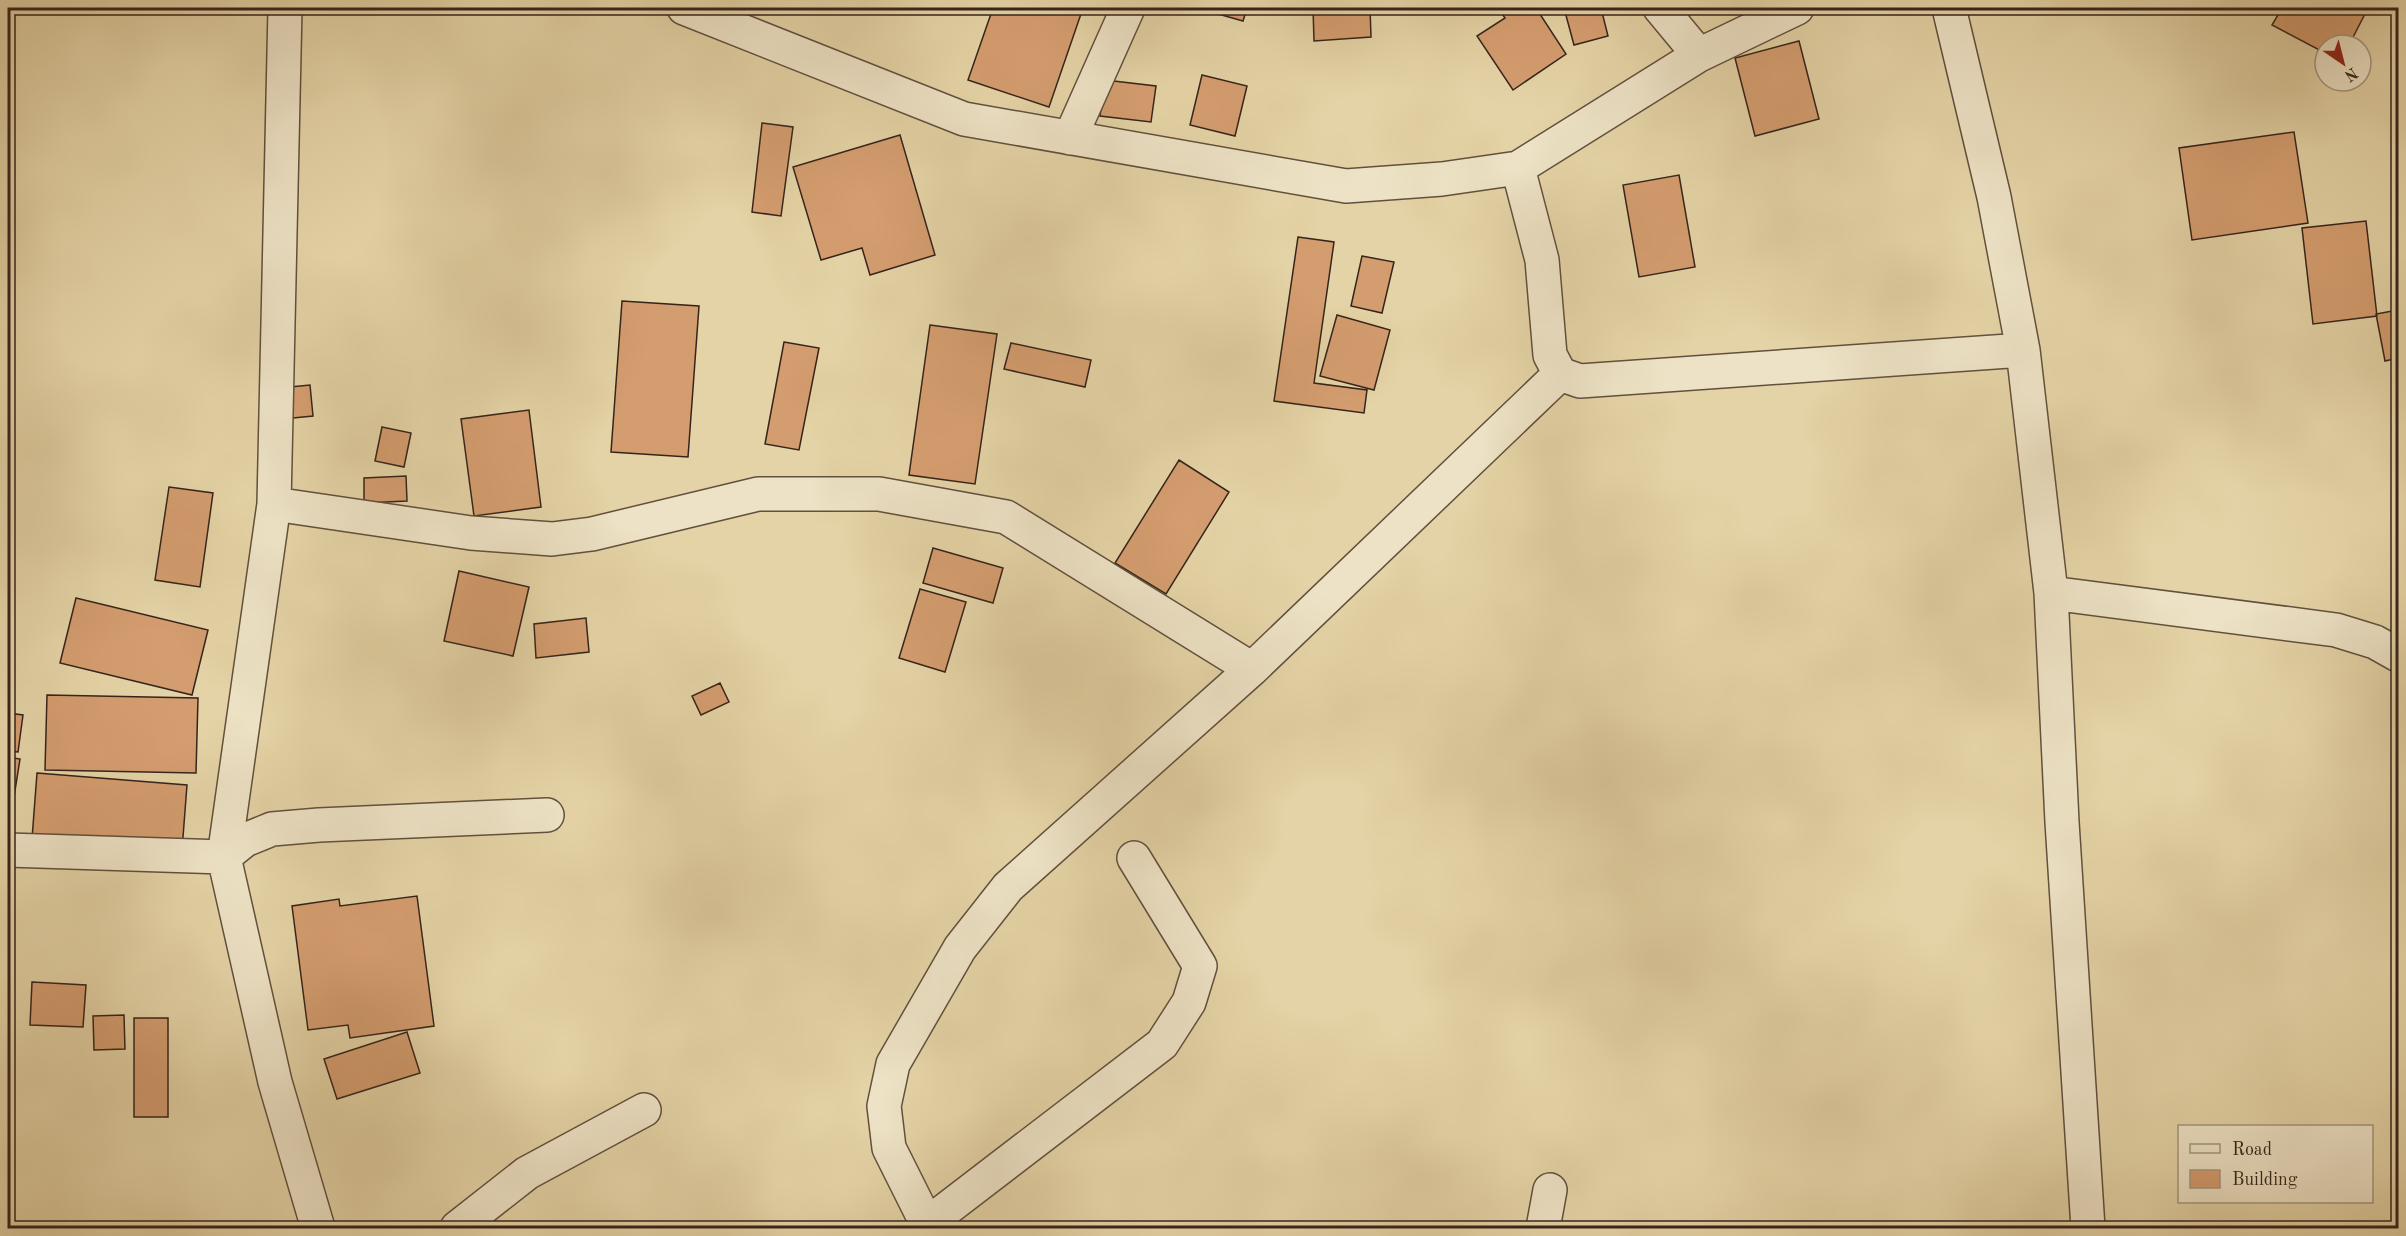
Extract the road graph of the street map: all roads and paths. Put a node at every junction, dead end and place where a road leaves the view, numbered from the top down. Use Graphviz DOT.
graph roads {
  1 [pos="285,8"];
  2 [pos="684,8"];
  3 [pos="1128,8"];
  4 [pos="1660,8"];
  5 [pos="1797,8"];
  6 [pos="1949,8"];
  7 [pos="1699,55"];
  8 [pos="1070,138"];
  9 [pos="1518,168"];
  10 [pos="2023,350"];
  11 [pos="1560,374"];
  12 [pos="274,504"];
  13 [pos="2051,593"];
  14 [pos="2398,655"];
  15 [pos="1252,669"];
  16 [pos="547,815"];
  17 [pos="8,850"];
  18 [pos="224,857"];
  19 [pos="1134,858"];
  20 [pos="644,1110"];
  21 [pos="1550,1190"];
  22 [pos="928,1226"];
  23 [pos="318,1228"];
  24 [pos="457,1228"];
  25 [pos="1543,1228"];
  26 [pos="2088,1228"];
  1 -- 12 [label="street"];
  2 -- 8 [label="street"];
  3 -- 8 [label="street"];
  4 -- 7 [label="street"];
  5 -- 7 [label="street"];
  6 -- 10 [label="street"];
  7 -- 9 [label="street"];
  8 -- 9 [label="street"];
  9 -- 11 [label="street"];
  10 -- 11 [label="street"];
  10 -- 13 [label="street"];
  11 -- 15 [label="street"];
  12 -- 15 [label="street"];
  12 -- 18 [label="street"];
  13 -- 14 [label="street"];
  13 -- 26 [label="street"];
  15 -- 22 [label="street"];
  16 -- 18 [label="street"];
  17 -- 18 [label="street"];
  18 -- 23 [label="street"];
  19 -- 22 [label="street"];
  20 -- 24 [label="street"];
  21 -- 25 [label="street"];
}
